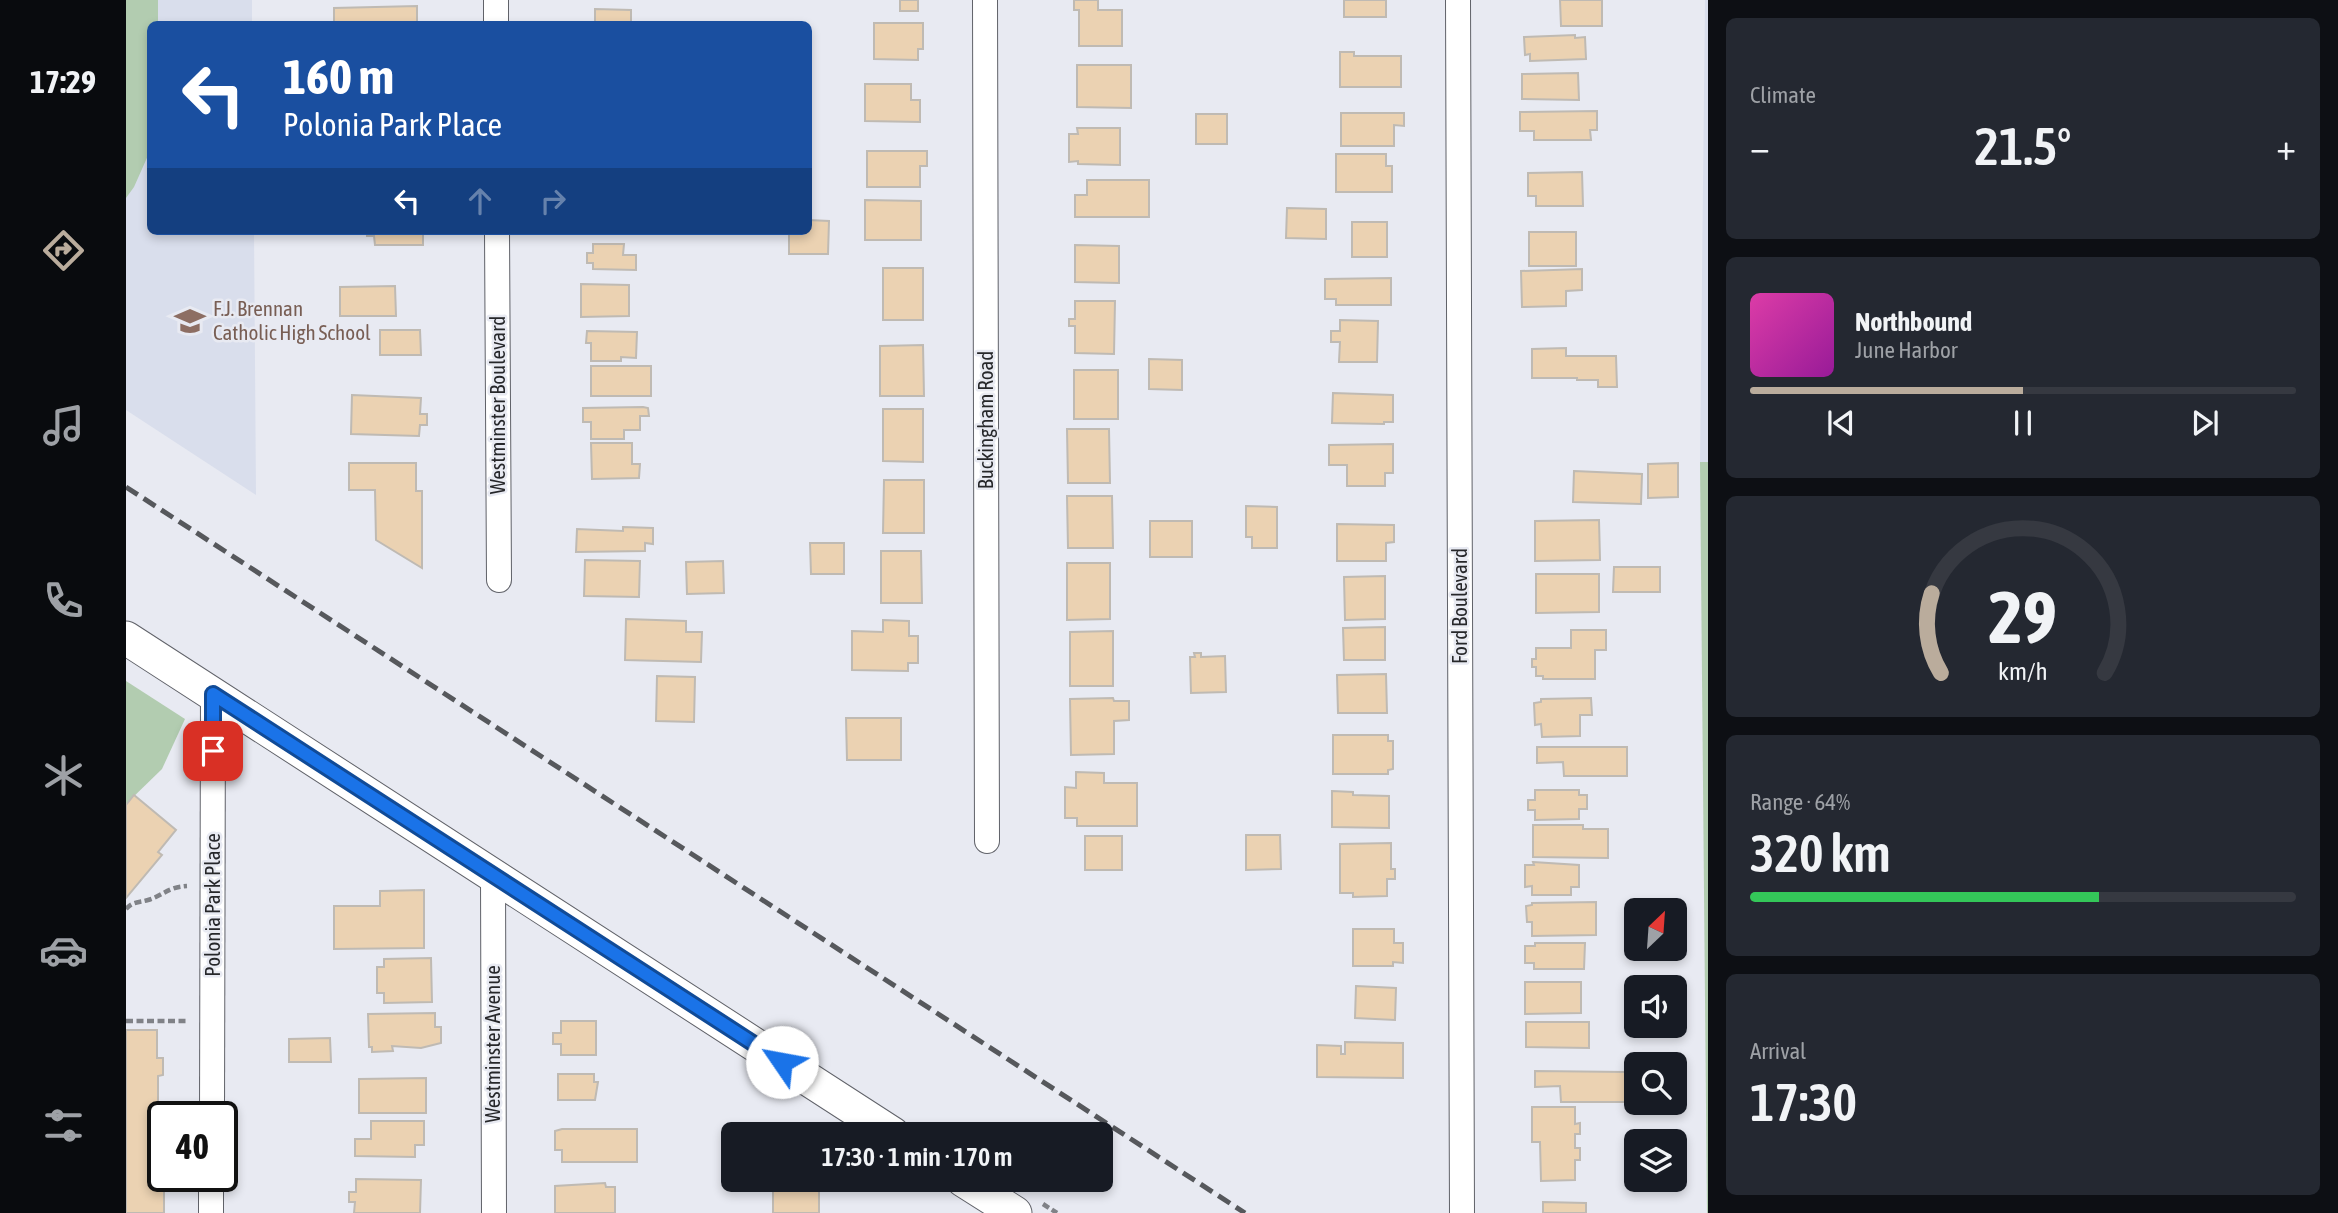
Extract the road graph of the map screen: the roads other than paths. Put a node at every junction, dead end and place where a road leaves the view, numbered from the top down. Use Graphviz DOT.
graph roads {
  1 [pos="496,0"];
  2 [pos="985,0"];
  3 [pos="1458,0"];
  4 [pos="496,21"];
  5 [pos="497,235"];
  6 [pos="499,580"];
  7 [pos="126,638"];
  8 [pos="213,694"];
  9 [pos="987,841"];
  10 [pos="493,875"];
  11 [pos="212,1101"];
  12 [pos="874,1122"];
  13 [pos="211,1192"];
  14 [pos="979,1192"];
  15 [pos="1002,1209"];
  16 [pos="211,1213"];
  17 [pos="494,1213"];
  18 [pos="1462,1213"];
  1 -- 4 [label="street"];
  2 -- 9 [label="street, Buckingham Road"];
  3 -- 18 [label="street, Ford Boulevard"];
  5 -- 6 [label="street, Westminster Boulevard"];
  7 -- 8 [label="street"];
  8 -- 10 [label="street"];
  8 -- 11 [label="street, Polonia Park Place"];
  10 -- 12 [label="street"];
  10 -- 17 [label="street, Westminster Avenue"];
  13 -- 16 [label="street"];
  14 -- 15 [label="street"];
}
